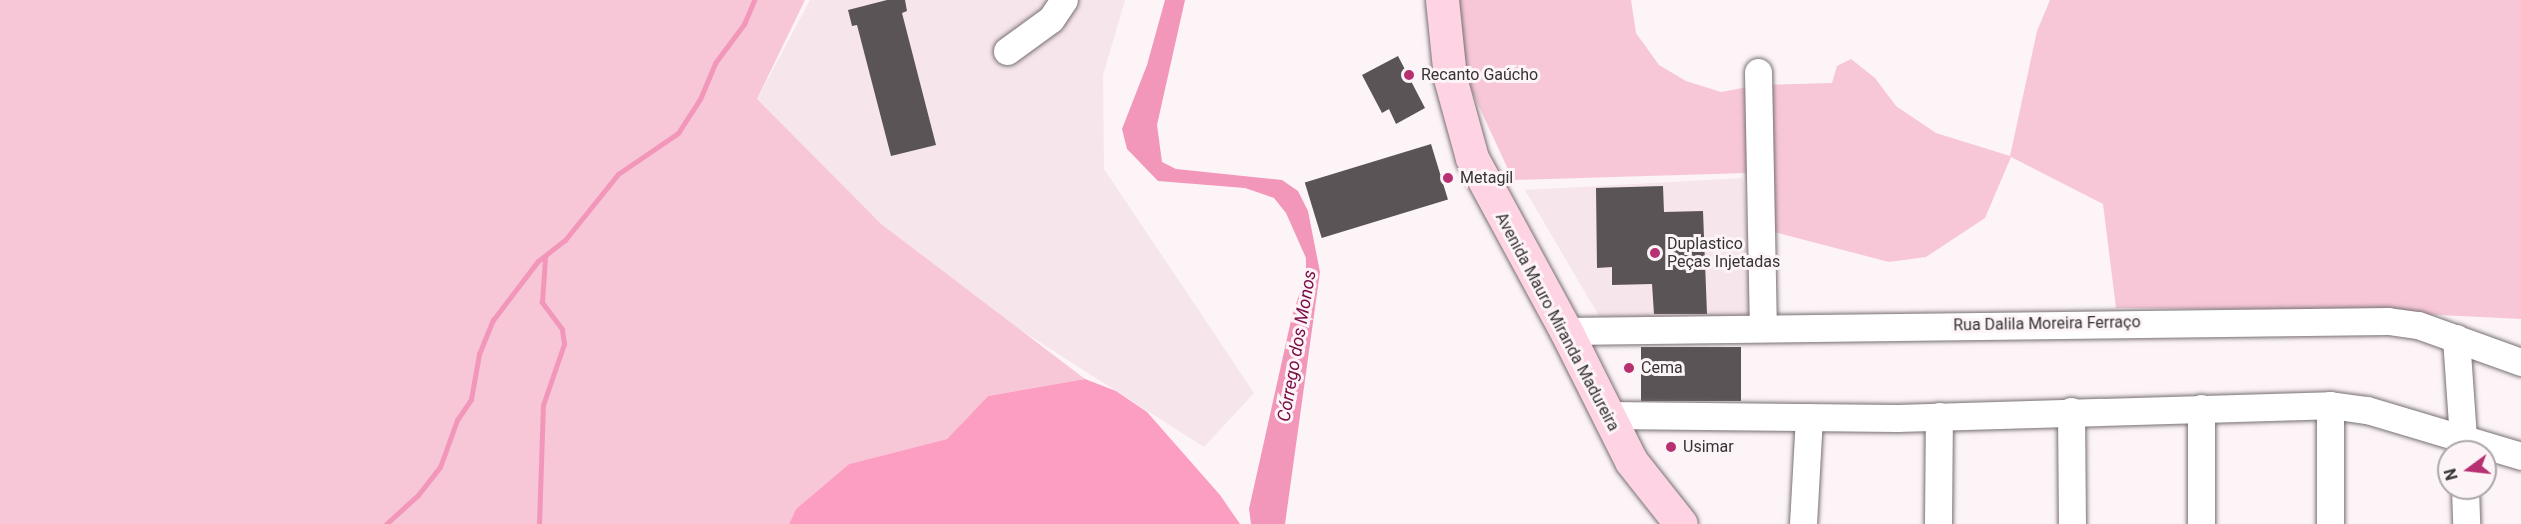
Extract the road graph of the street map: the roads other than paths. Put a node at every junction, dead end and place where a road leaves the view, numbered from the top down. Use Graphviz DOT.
graph roads {
  1 [pos="1064,0"];
  2 [pos="1442,0"];
  3 [pos="1007,51"];
  4 [pos="1758,72"];
  5 [pos="1763,328"];
  6 [pos="1566,331"];
  7 [pos="2456,338"];
  8 [pos="2521,362"];
  9 [pos="2330,405"];
  10 [pos="2201,408"];
  11 [pos="2071,411"];
  12 [pos="1606,415"];
  13 [pos="1940,416"];
  14 [pos="1809,417"];
  15 [pos="2450,440"];
  16 [pos="2464,440"];
  17 [pos="2497,451"];
  18 [pos="2521,456"];
  19 [pos="2465,500"];
  20 [pos="1681,524"];
  21 [pos="1803,524"];
  22 [pos="1938,524"];
  23 [pos="2072,524"];
  24 [pos="2201,524"];
  25 [pos="2330,524"];
  26 [pos="2466,524"];
  1 -- 3 [label="street"];
  2 -- 6 [label="main road, Avenida Mauro Miranda Madureira"];
  4 -- 5 [label="street"];
  5 -- 6 [label="street, Rua Dalila Moreira Ferraço"];
  5 -- 7 [label="street, Rua Dalila Moreira Ferraço"];
  6 -- 12 [label="main road, Avenida Mauro Miranda Madureira"];
  7 -- 8 [label="street, Rua Dalila Moreira Ferraço"];
  7 -- 16 [label="street"];
  9 -- 10 [label="street"];
  9 -- 15 [label="street"];
  9 -- 25 [label="street"];
  10 -- 11 [label="street"];
  10 -- 24 [label="street"];
  11 -- 13 [label="street"];
  11 -- 23 [label="street"];
  12 -- 14 [label="street"];
  12 -- 20 [label="main road, Avenida Mauro Miranda Madureira"];
  13 -- 14 [label="street"];
  13 -- 22 [label="street"];
  14 -- 21 [label="street"];
  17 -- 18 [label="street"];
  19 -- 26 [label="street"];
}
